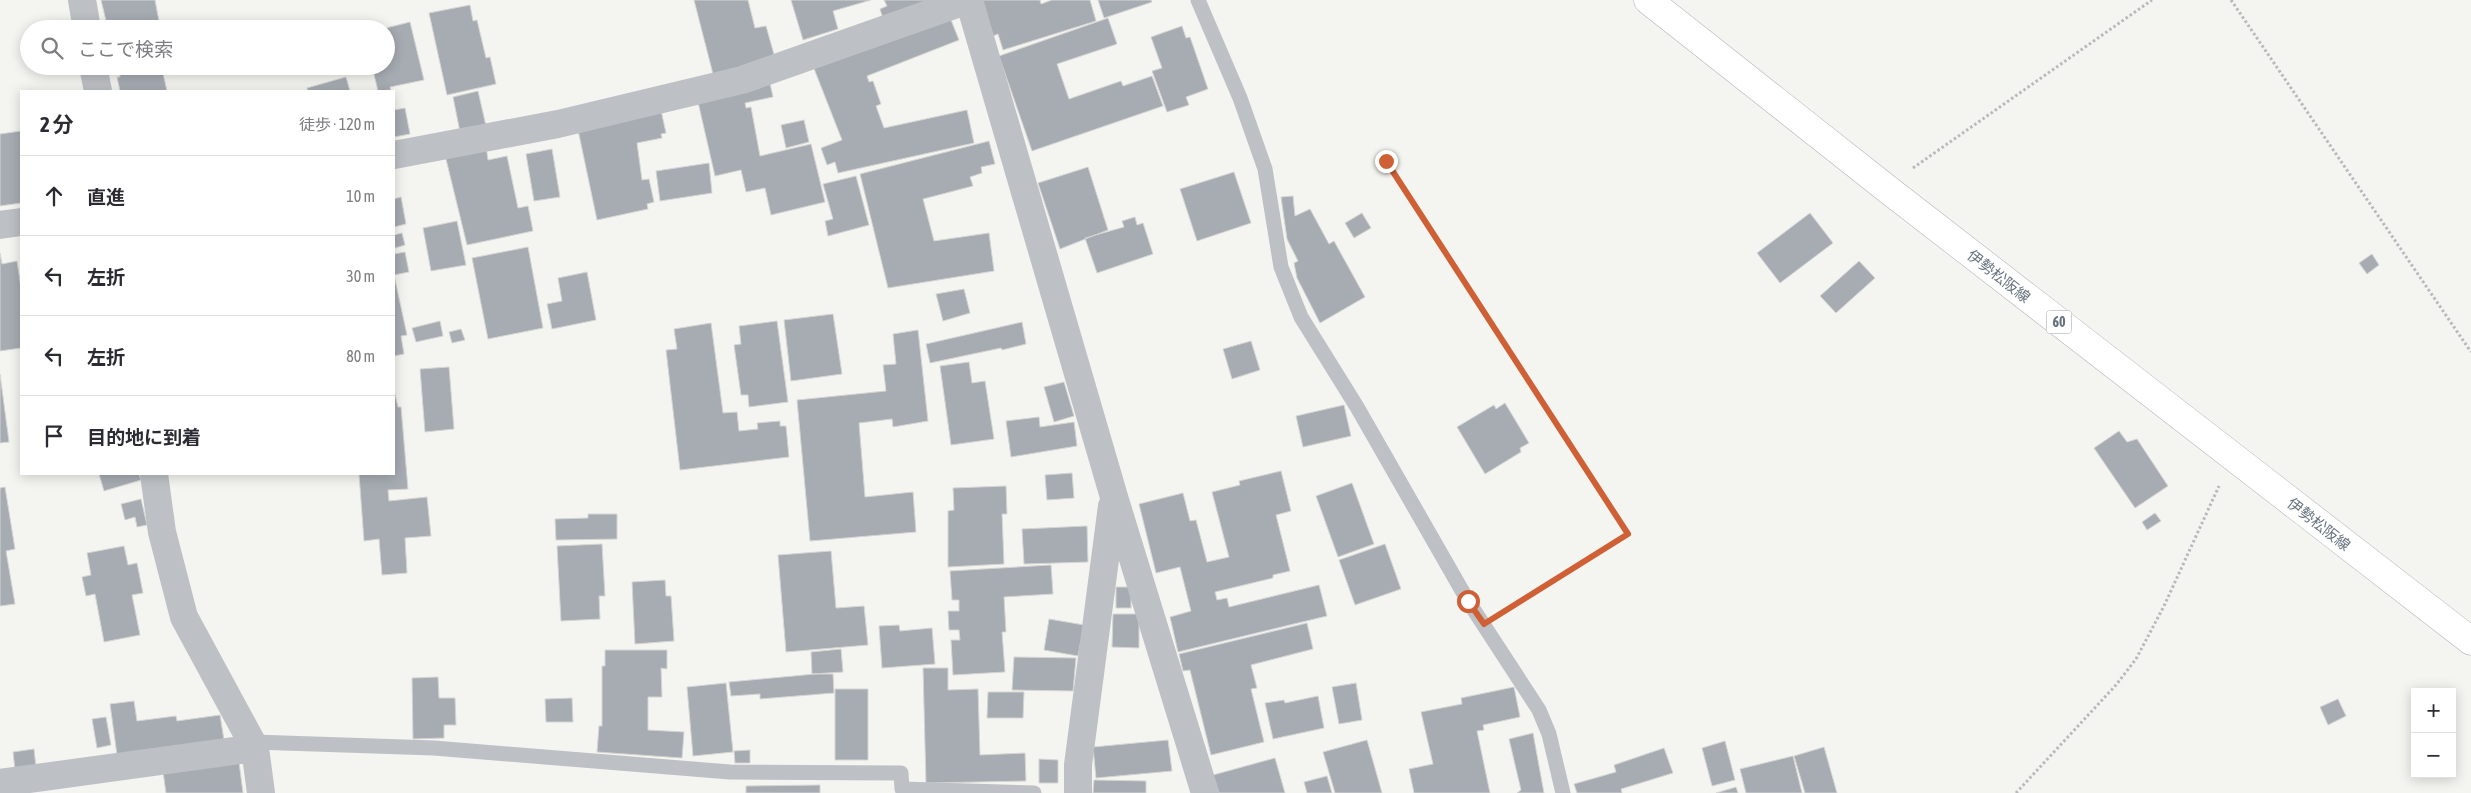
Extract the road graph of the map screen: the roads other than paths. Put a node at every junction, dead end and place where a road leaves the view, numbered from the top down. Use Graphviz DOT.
graph roads {
  1 [pos="82,0"];
  2 [pos="969,0"];
  3 [pos="1198,0"];
  4 [pos="1648,0"];
  5 [pos="85,20"];
  6 [pos="95,75"];
  7 [pos="98,90"];
  8 [pos="395,155"];
  9 [pos="20,222"];
  10 [pos="0,225"];
  11 [pos="154,475"];
  12 [pos="1114,497"];
  13 [pos="2471,641"];
  14 [pos="254,745"];
  15 [pos="0,782"];
  16 [pos="261,793"];
  17 [pos="1034,793"];
  18 [pos="1078,793"];
  19 [pos="1205,793"];
  20 [pos="1563,793"];
  1 -- 5 [label="street"];
  2 -- 8 [label="street"];
  2 -- 12 [label="street"];
  3 -- 20 [label="lane"];
  4 -- 13 [label="main road, 伊勢松阪線 / 60"];
  6 -- 7 [label="street"];
  9 -- 10 [label="street"];
  11 -- 14 [label="street"];
  12 -- 18 [label="street"];
  12 -- 19 [label="street"];
  14 -- 15 [label="street"];
  14 -- 16 [label="street"];
  14 -- 17 [label="lane"];
}
